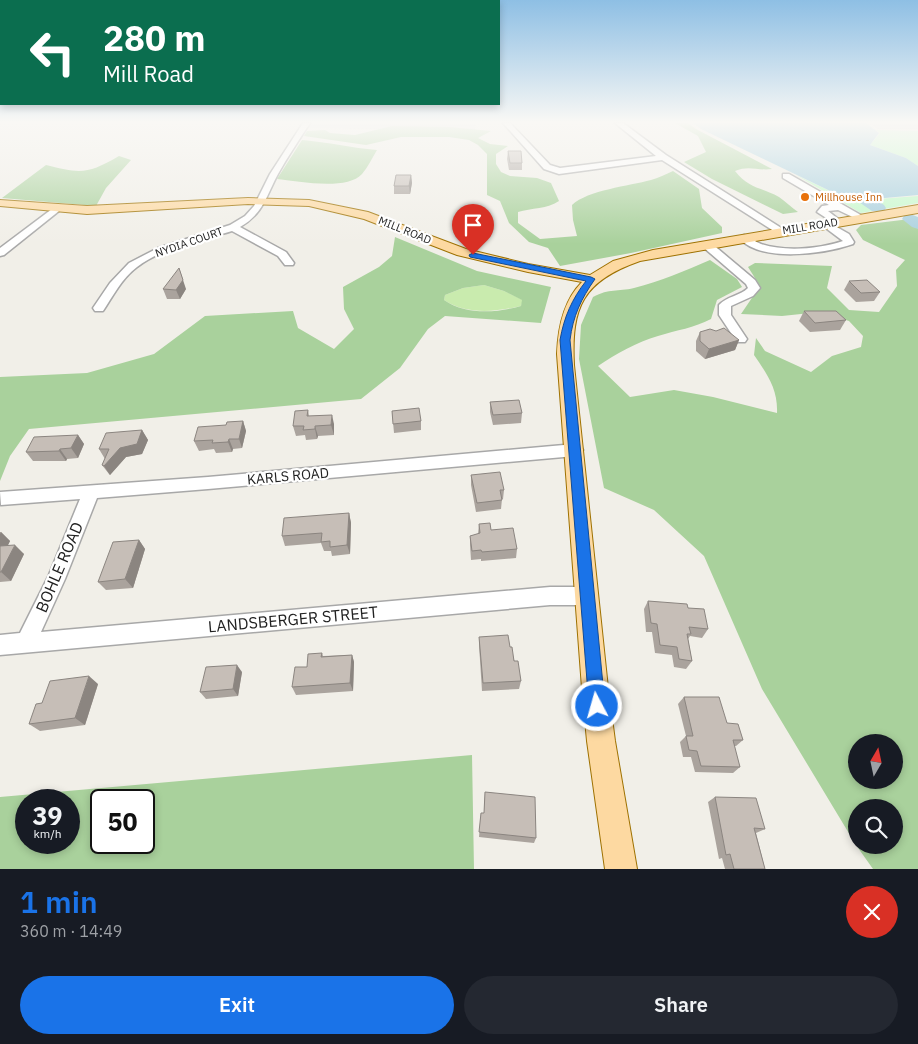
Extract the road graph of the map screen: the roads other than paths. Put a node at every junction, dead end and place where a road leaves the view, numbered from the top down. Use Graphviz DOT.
graph roads {
  1 [pos="280,164"];
  2 [pos="545,164"];
  3 [pos="621,164"];
  4 [pos="673,164"];
  5 [pos="786,176"];
  6 [pos="261,201"];
  7 [pos="0,203"];
  8 [pos="839,206"];
  9 [pos="56,209"];
  10 [pos="918,209"];
  11 [pos="861,218"];
  12 [pos="832,223"];
  13 [pos="233,227"];
  14 [pos="781,231"];
  15 [pos="744,238"];
  16 [pos="707,245"];
  17 [pos="0,253"];
  18 [pos="632,260"];
  19 [pos="289,263"];
  20 [pos="528,268"];
  21 [pos="591,279"];
  22 [pos="98,308"];
  23 [pos="741,339"];
  24 [pos="575,450"];
  25 [pos="91,491"];
  26 [pos="1,498"];
  27 [pos="586,596"];
  28 [pos="26,642"];
  29 [pos="0,645"];
  30 [pos="621,869"];
  1 -- 6 [label="street, NYDIA COURT"];
  2 -- 3 [label="street"];
  4 -- 14 [label="street"];
  5 -- 8 [label="street"];
  6 -- 9 [label="main road, MILL ROAD"];
  6 -- 13 [label="street, NYDIA COURT"];
  6 -- 20 [label="main road, MILL ROAD"];
  7 -- 9 [label="main road, MILL ROAD"];
  8 -- 11 [label="street"];
  8 -- 12 [label="street"];
  9 -- 17 [label="street"];
  10 -- 11 [label="main road, MILL ROAD"];
  11 -- 12 [label="main road, MILL ROAD"];
  12 -- 14 [label="main road, MILL ROAD"];
  12 -- 15 [label="street"];
  13 -- 19 [label="street"];
  13 -- 22 [label="street, NYDIA COURT"];
  14 -- 15 [label="main road, MILL ROAD"];
  15 -- 16 [label="main road, MILL ROAD"];
  16 -- 18 [label="main road, MILL ROAD"];
  16 -- 23 [label="street"];
  18 -- 20 [label="main road"];
  18 -- 21 [label="main road, MILL ROAD"];
  20 -- 21 [label="main road, MILL ROAD"];
  21 -- 24 [label="main road"];
  24 -- 25 [label="street, KARLS ROAD"];
  24 -- 27 [label="main road"];
  25 -- 26 [label="street, KARLS ROAD"];
  25 -- 28 [label="street, BOHLE ROAD"];
  27 -- 28 [label="street, LANDSBERGER STREET"];
  27 -- 30 [label="main road"];
  28 -- 29 [label="street, LANDSBERGER STREET"];
}
